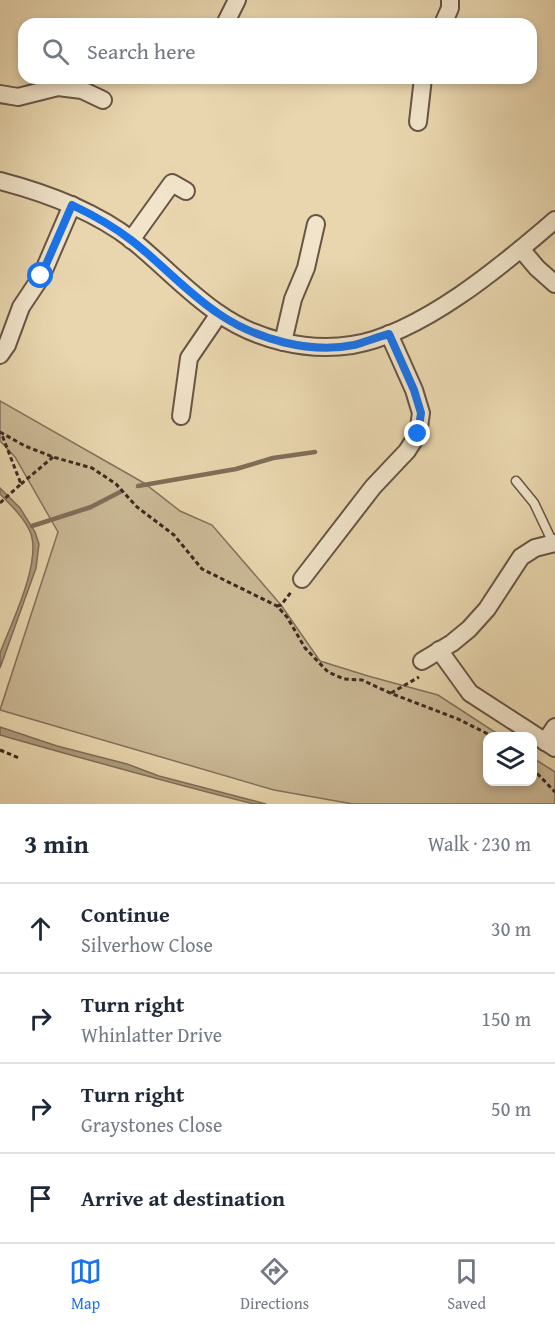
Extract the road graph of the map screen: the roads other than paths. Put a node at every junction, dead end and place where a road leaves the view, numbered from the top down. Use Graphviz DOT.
graph roads {
  1 [pos="237,0"];
  2 [pos="450,0"];
  3 [pos="228,18"];
  4 [pos="446,18"];
  5 [pos="422,84"];
  6 [pos="0,94"];
  7 [pos="103,100"];
  8 [pos="418,122"];
  9 [pos="0,181"];
  10 [pos="186,191"];
  11 [pos="72,205"];
  12 [pos="555,220"];
  13 [pos="315,224"];
  14 [pos="131,240"];
  15 [pos="521,249"];
  16 [pos="555,284"];
  17 [pos="219,314"];
  18 [pos="389,334"];
  19 [pos="283,342"];
  20 [pos="0,355"];
  21 [pos="181,416"];
  22 [pos="516,481"];
  23 [pos="554,543"];
  24 [pos="302,579"];
  25 [pos="439,650"];
  26 [pos="422,662"];
  27 [pos="555,727"];
  28 [pos="550,745"];
  1 -- 3 [label="street"];
  2 -- 4 [label="street"];
  5 -- 8 [label="street"];
  6 -- 7 [label="street"];
  9 -- 11 [label="street"];
  10 -- 14 [label="street"];
  11 -- 14 [label="street"];
  11 -- 20 [label="street"];
  12 -- 15 [label="street"];
  13 -- 19 [label="street"];
  14 -- 17 [label="street"];
  15 -- 16 [label="street"];
  15 -- 18 [label="street"];
  17 -- 19 [label="street"];
  17 -- 21 [label="street"];
  18 -- 19 [label="street"];
  18 -- 24 [label="street"];
  22 -- 23 [label="lane"];
  23 -- 25 [label="street"];
  25 -- 26 [label="street"];
  25 -- 28 [label="street"];
  27 -- 28 [label="street"];
}
